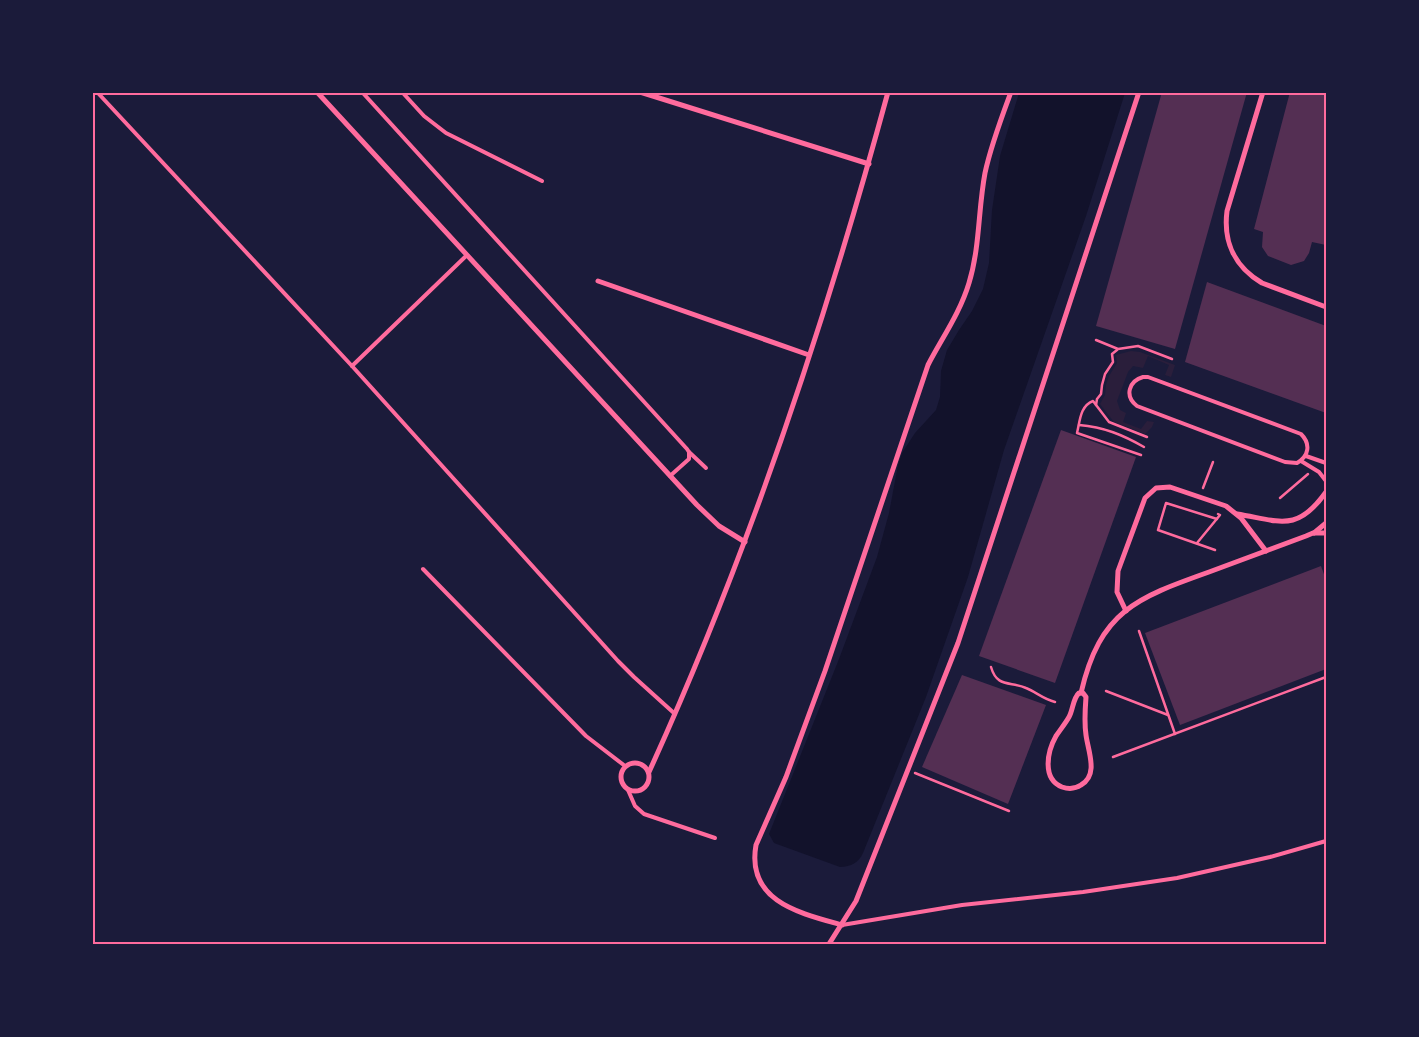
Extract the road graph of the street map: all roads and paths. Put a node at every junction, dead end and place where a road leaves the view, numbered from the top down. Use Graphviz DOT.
graph roads {
  1 [pos="97,92"];
  2 [pos="317,92"];
  3 [pos="327,92"];
  4 [pos="362,92"];
  5 [pos="402,92"];
  6 [pos="640,92"];
  7 [pos="888,92"];
  8 [pos="1011,92"];
  9 [pos="1139,92"];
  10 [pos="1263,92"];
  11 [pos="321,97"];
  12 [pos="869,164"];
  13 [pos="542,181"];
  14 [pos="466,256"];
  15 [pos="598,281"];
  16 [pos="1326,307"];
  17 [pos="1096,340"];
  18 [pos="1118,349"];
  19 [pos="809,355"];
  20 [pos="1172,359"];
  21 [pos="352,366"];
  22 [pos="1096,405"];
  23 [pos="1079,425"];
  24 [pos="1147,437"];
  25 [pos="1144,448"];
  26 [pos="689,452"];
  27 [pos="1141,455"];
  28 [pos="1306,456"];
  29 [pos="1301,461"];
  30 [pos="1213,462"];
  31 [pos="1326,464"];
  32 [pos="706,468"];
  33 [pos="1314,469"];
  34 [pos="670,476"];
  35 [pos="1326,481"];
  36 [pos="1203,488"];
  37 [pos="1326,492"];
  38 [pos="1280,498"];
  39 [pos="1212,512"];
  40 [pos="1237,514"];
  41 [pos="1217,519"];
  42 [pos="1326,523"];
  43 [pos="1313,533"];
  44 [pos="1326,533"];
  45 [pos="745,542"];
  46 [pos="1197,543"];
  47 [pos="1215,550"];
  48 [pos="1266,551"];
  49 [pos="422,569"];
  50 [pos="1126,611"];
  51 [pos="1139,631"];
  52 [pos="991,667"];
  53 [pos="1326,677"];
  54 [pos="1106,691"];
  55 [pos="1082,693"];
  56 [pos="1055,702"];
  57 [pos="675,714"];
  58 [pos="1168,715"];
  59 [pos="1175,734"];
  60 [pos="1114,757"];
  61 [pos="625,766"];
  62 [pos="909,770"];
  63 [pos="649,772"];
  64 [pos="628,790"];
  65 [pos="1009,811"];
  66 [pos="715,838"];
  67 [pos="1326,841"];
  68 [pos="842,925"];
  69 [pos="829,944"];
  1 -- 21 [label="lane"];
  2 -- 11 [label="street"];
  3 -- 11 [label="lane"];
  4 -- 26 [label="lane"];
  5 -- 13 [label="lane"];
  6 -- 12 [label="street"];
  7 -- 12 [label="street"];
  8 -- 68 [label="street"];
  9 -- 62 [label="street"];
  10 -- 16 [label="street"];
  11 -- 14 [label="street"];
  12 -- 19 [label="street"];
  14 -- 21 [label="lane"];
  14 -- 34 [label="street"];
  15 -- 19 [label="street"];
  17 -- 18 [label="path"];
  18 -- 20 [label="path"];
  18 -- 22 [label="path"];
  19 -- 45 [label="street"];
  21 -- 57 [label="lane"];
  22 -- 23 [label="path"];
  22 -- 24 [label="path"];
  23 -- 25 [label="path"];
  23 -- 27 [label="path"];
  26 -- 32 [label="lane"];
  26 -- 34 [label="lane"];
  28 -- 29 [label="lane"];
  28 -- 29 [label="lane"];
  28 -- 31 [label="lane"];
  29 -- 33 [label="lane"];
  30 -- 36 [label="path"];
  33 -- 35 [label="lane"];
  33 -- 38 [label="path"];
  34 -- 45 [label="street"];
  37 -- 40 [label="street"];
  39 -- 41 [label="path"];
  40 -- 48 [label="street"];
  40 -- 50 [label="street"];
  41 -- 46 [label="path"];
  41 -- 46 [label="path"];
  42 -- 43 [label="street"];
  43 -- 44 [label="street"];
  43 -- 48 [label="street"];
  45 -- 57 [label="street"];
  46 -- 47 [label="path"];
  48 -- 50 [label="street"];
  49 -- 61 [label="lane"];
  50 -- 55 [label="street"];
  51 -- 58 [label="path"];
  52 -- 56 [label="path"];
  53 -- 59 [label="path"];
  54 -- 58 [label="path"];
  55 -- 55 [label="street"];
  57 -- 63 [label="street"];
  58 -- 59 [label="path"];
  59 -- 60 [label="path"];
  61 -- 63 [label="street"];
  61 -- 64 [label="street"];
  62 -- 65 [label="path"];
  62 -- 68 [label="street"];
  63 -- 64 [label="street"];
  64 -- 66 [label="lane"];
  67 -- 68 [label="lane"];
  68 -- 69 [label="street"];
}
